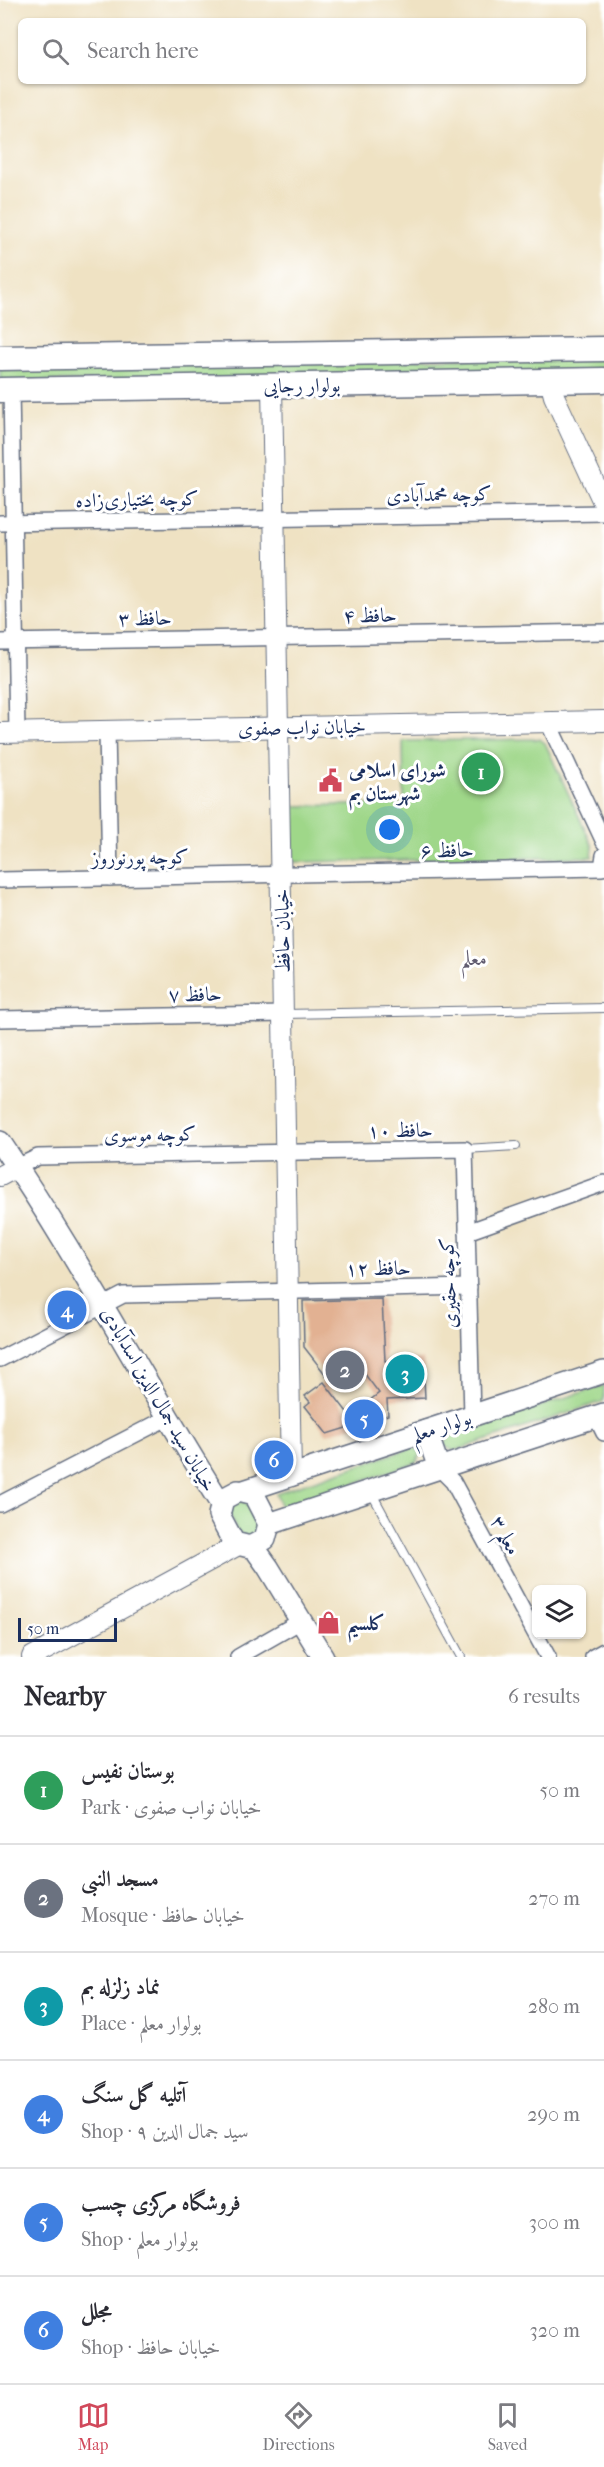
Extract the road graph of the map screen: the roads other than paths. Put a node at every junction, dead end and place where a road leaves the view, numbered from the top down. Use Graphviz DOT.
graph roads {
  1 [pos="604,349"];
  2 [pos="413,352"];
  3 [pos="0,358"];
  4 [pos="604,380"];
  5 [pos="550,381"];
  6 [pos="413,383"];
  7 [pos="272,385"];
  8 [pos="6,389"];
  9 [pos="604,504"];
  10 [pos="604,513"];
  11 [pos="274,518"];
  12 [pos="7,522"];
  13 [pos="604,632"];
  14 [pos="276,637"];
  15 [pos="8,642"];
  16 [pos="548,722"];
  17 [pos="604,722"];
  18 [pos="278,727"];
  19 [pos="107,731"];
  20 [pos="8,733"];
  21 [pos="604,842"];
  22 [pos="604,856"];
  23 [pos="281,874"];
  24 [pos="110,878"];
  25 [pos="0,880"];
  26 [pos="604,1008"];
  27 [pos="283,1014"];
  28 [pos="0,1019"];
  29 [pos="0,1142"];
  30 [pos="516,1146"];
  31 [pos="465,1149"];
  32 [pos="285,1153"];
  33 [pos="9,1172"];
  34 [pos="604,1183"];
  35 [pos="467,1232"];
  36 [pos="469,1287"];
  37 [pos="288,1291"];
  38 [pos="104,1305"];
  39 [pos="0,1359"];
  40 [pos="604,1372"];
  41 [pos="472,1416"];
  42 [pos="167,1418"];
  43 [pos="601,1421"];
  44 [pos="426,1431"];
  45 [pos="439,1468"];
  46 [pos="291,1476"];
  47 [pos="244,1491"];
  48 [pos="370,1491"];
  49 [pos="0,1504"];
  50 [pos="221,1504"];
  51 [pos="269,1524"];
  52 [pos="245,1546"];
  53 [pos="301,1621"];
  54 [pos="604,1652"];
  55 [pos="32,1657"];
  56 [pos="238,1657"];
  57 [pos="323,1657"];
  58 [pos="461,1657"];
  59 [pos="548,1657"];
  60 [pos="593,1657"];
  1 -- 2 [label="main road, بولوار رجایی"];
  2 -- 3 [label="main road, بولوار رجایی"];
  2 -- 6 [label="main road"];
  4 -- 5 [label="main road, بولوار رجایی"];
  5 -- 6 [label="main road, بولوار رجایی"];
  5 -- 9 [label="street"];
  6 -- 7 [label="main road, بولوار رجایی"];
  7 -- 8 [label="main road, بولوار رجایی"];
  7 -- 11 [label="street, خیابان حافظ"];
  8 -- 12 [label="street"];
  10 -- 11 [label="street, کوچه محمدآبادی"];
  11 -- 12 [label="street, کوچه بختیاری‌زاده"];
  11 -- 14 [label="street, خیابان حافظ"];
  12 -- 15 [label="street"];
  13 -- 14 [label="street, حافظ ۴"];
  14 -- 15 [label="street, حافظ ۳"];
  14 -- 18 [label="street, خیابان حافظ"];
  15 -- 20 [label="street"];
  16 -- 17 [label="street, خیابان نواب صفوی"];
  16 -- 18 [label="street, خیابان نواب صفوی"];
  16 -- 21 [label="street"];
  18 -- 19 [label="street, خیابان نواب صفوی"];
  18 -- 23 [label="street, خیابان حافظ"];
  19 -- 20 [label="street, خیابان نواب صفوی"];
  19 -- 24 [label="street"];
  22 -- 23 [label="street, حافظ ۶"];
  23 -- 24 [label="street, کوچه پورنوروز"];
  23 -- 27 [label="street, خیابان حافظ"];
  24 -- 25 [label="street, کوچه پورنوروز"];
  26 -- 27 [label="lane"];
  27 -- 28 [label="street, حافظ ۷"];
  27 -- 32 [label="street, خیابان حافظ"];
  29 -- 33 [label="main road, خیابان سید جمال الدین اسدآبادی"];
  30 -- 31 [label="lane, حافظ ۱۰"];
  31 -- 32 [label="street, حافظ ۱۰"];
  31 -- 35 [label="street, کوچه حقیری"];
  32 -- 33 [label="street, کوچه موسوی"];
  32 -- 37 [label="street, خیابان حافظ"];
  33 -- 38 [label="main road, خیابان سید جمال الدین اسدآبادی"];
  34 -- 35 [label="street"];
  35 -- 36 [label="street, کوچه حقیری"];
  36 -- 37 [label="street, حافظ ۱۲"];
  36 -- 41 [label="street, کوچه حقیری"];
  37 -- 38 [label="street, حافظ ۱۲"];
  37 -- 46 [label="street, خیابان حافظ"];
  38 -- 39 [label="street, حافظ ۱۲"];
  38 -- 42 [label="main road, خیابان سید جمال الدین اسدآبادی"];
  40 -- 41 [label="main road, بولوار معلم"];
  41 -- 44 [label="main road, بولوار معلم"];
  42 -- 49 [label="street"];
  42 -- 50 [label="main road, خیابان سید جمال الدین اسدآبادی"];
  43 -- 45 [label="main road, بولوار معلم"];
  44 -- 45 [label="main road"];
  44 -- 46 [label="main road, بولوار معلم"];
  45 -- 48 [label="main road, بولوار معلم"];
  45 -- 59 [label="street, معلم ۳"];
  46 -- 47 [label="main road, بولوار معلم"];
  47 -- 50 [label="main road"];
  47 -- 51 [label="main road"];
  48 -- 51 [label="main road, بولوار معلم"];
  48 -- 58 [label="lane"];
  50 -- 52 [label="main road"];
  51 -- 52 [label="main road"];
  52 -- 53 [label="main road"];
  52 -- 55 [label="street"];
  53 -- 56 [label="street"];
  53 -- 57 [label="main road"];
  54 -- 60 [label="street"];
}
